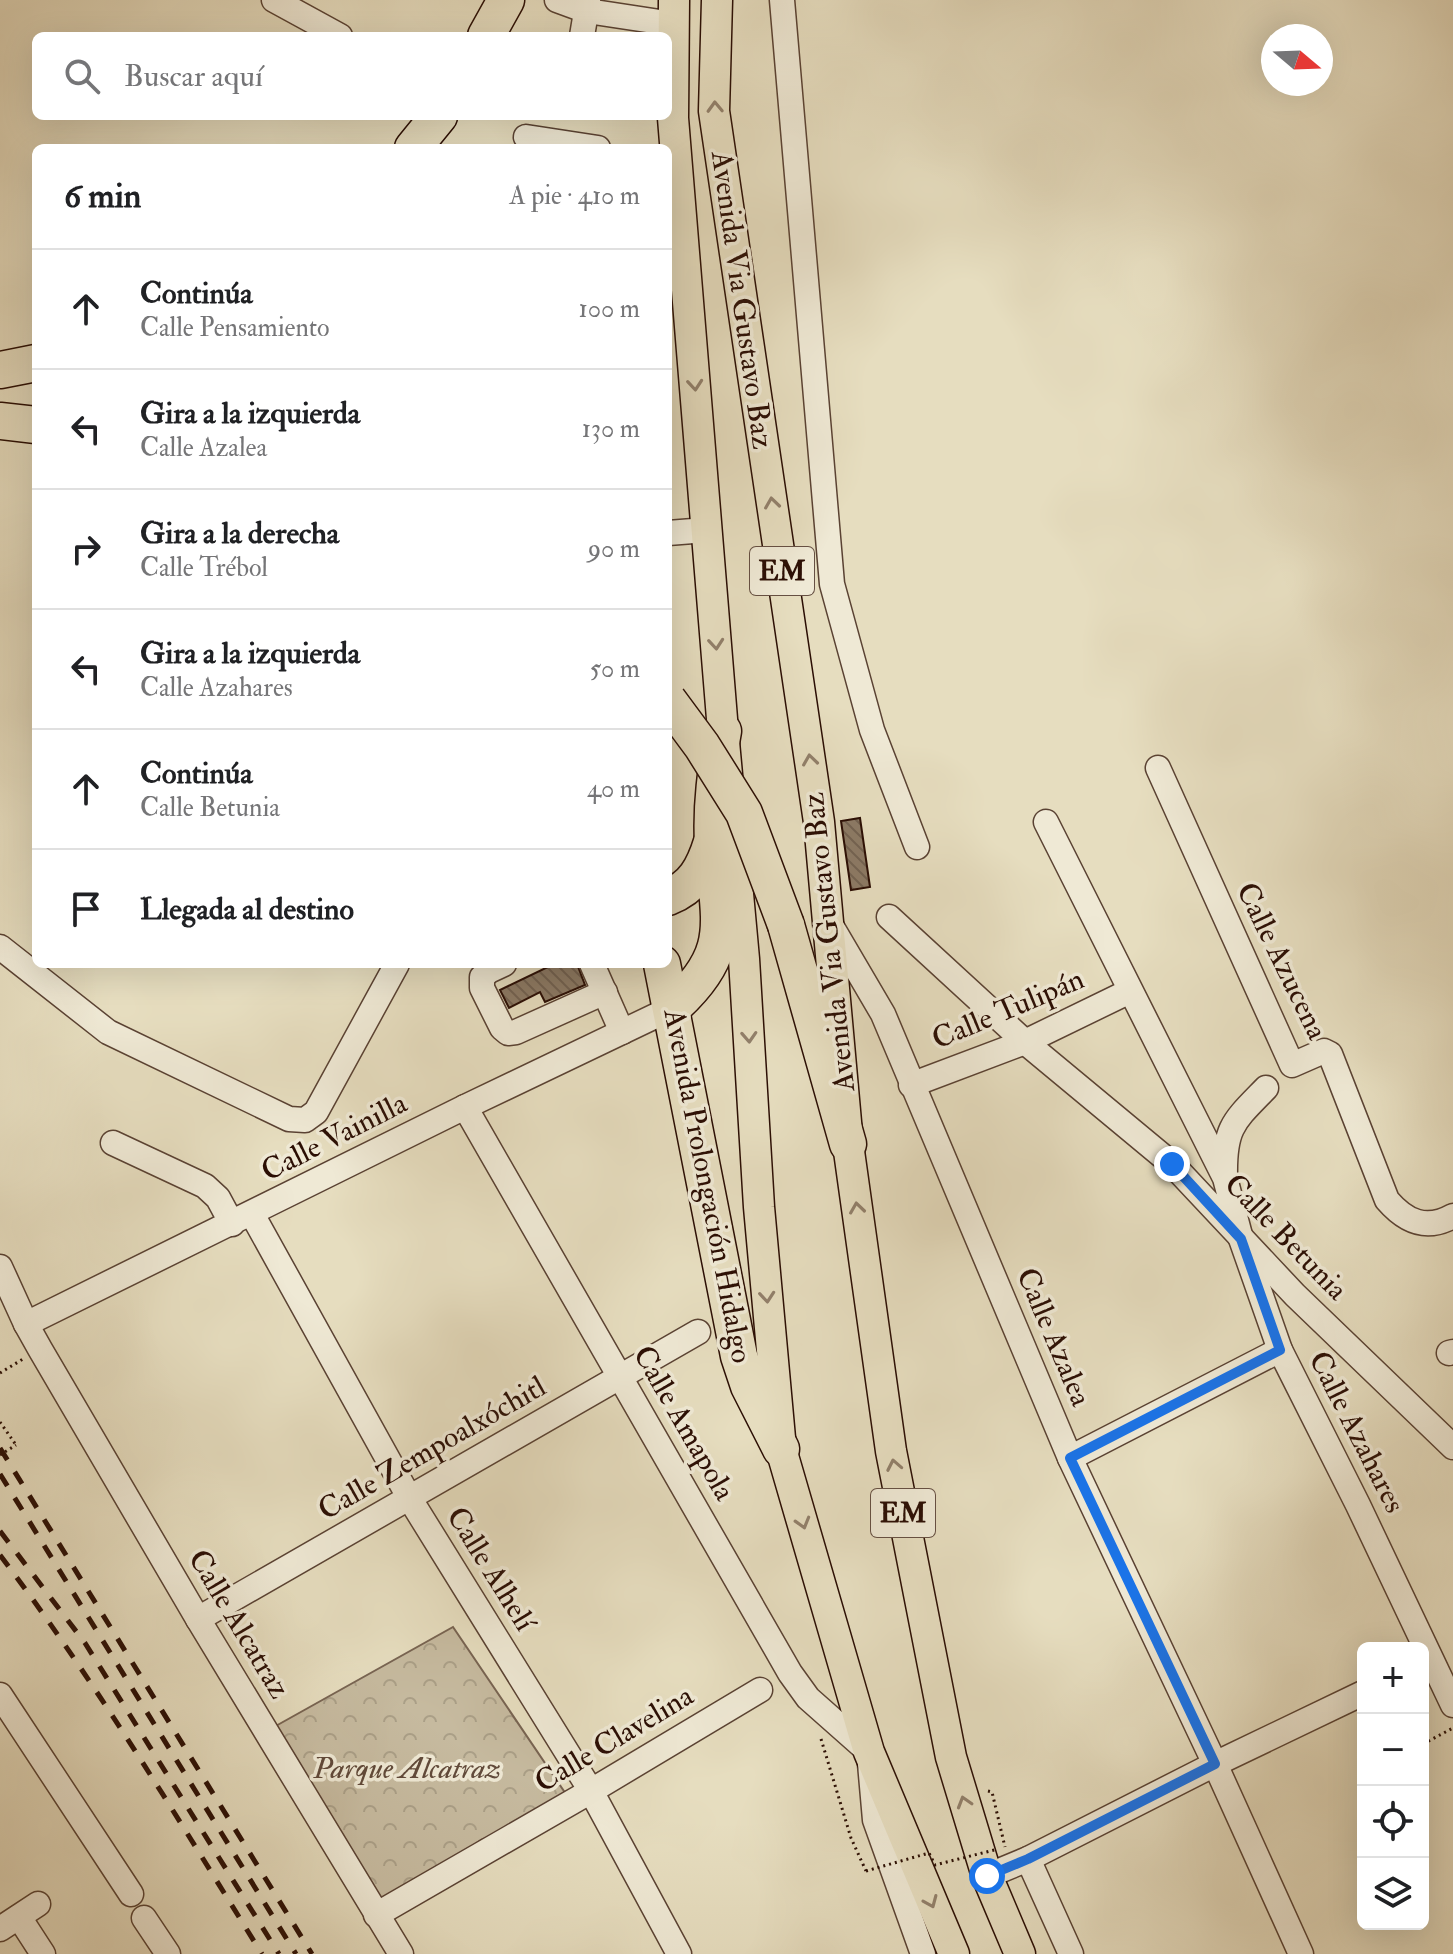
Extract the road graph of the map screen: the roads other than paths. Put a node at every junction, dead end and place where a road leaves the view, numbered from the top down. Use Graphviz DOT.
graph roads {
  1 [pos="274,0"];
  2 [pos="506,0"];
  3 [pos="557,0"];
  4 [pos="717,0"];
  5 [pos="782,0"];
  6 [pos="588,5"];
  7 [pos="674,12"];
  8 [pos="333,32"];
  9 [pos="488,32"];
  10 [pos="583,32"];
  11 [pos="436,120"];
  12 [pos="526,137"];
  13 [pos="416,144"];
  14 [pos="572,144"];
  15 [pos="672,152"];
  16 [pos="32,364"];
  17 [pos="0,370"];
  18 [pos="0,383"];
  19 [pos="32,387"];
  20 [pos="0,421"];
  21 [pos="32,425"];
  22 [pos="706,530"];
  23 [pos="672,533"];
  24 [pos="672,705"];
  25 [pos="723,731"];
  26 [pos="1158,768"];
  27 [pos="1046,822"];
  28 [pos="713,841"];
  29 [pos="917,847"];
  30 [pos="672,895"];
  31 [pos="889,917"];
  32 [pos="828,920"];
  33 [pos="0,947"];
  34 [pos="395,968"];
  35 [pos="495,968"];
  36 [pos="594,968"];
  37 [pos="663,968"];
  38 [pos="1130,991"];
  39 [pos="605,992"];
  40 [pos="672,1008"];
  41 [pos="622,1032"];
  42 [pos="1025,1042"];
  43 [pos="911,1085"];
  44 [pos="1266,1088"];
  45 [pos="465,1107"];
  46 [pos="113,1143"];
  47 [pos="848,1144"];
  48 [pos="1225,1178"];
  49 [pos="1453,1216"];
  50 [pos="242,1219"];
  51 [pos="1241,1239"];
  52 [pos="0,1267"];
  53 [pos="26,1324"];
  54 [pos="698,1332"];
  55 [pos="1280,1350"];
  56 [pos="620,1376"];
  57 [pos="1453,1447"];
  58 [pos="781,1449"];
  59 [pos="1070,1458"];
  60 [pos="410,1499"];
  61 [pos="198,1619"];
  62 [pos="1436,1659"];
  63 [pos="760,1690"];
  64 [pos="0,1695"];
  65 [pos="1357,1696"];
  66 [pos="1453,1705"];
  67 [pos="869,1752"];
  68 [pos="1215,1764"];
  69 [pos="591,1791"];
  70 [pos="1007,1863"];
  71 [pos="131,1894"];
  72 [pos="376,1915"];
  73 [pos="19,1917"];
  74 [pos="144,1918"];
  75 [pos="43,1954"];
  76 [pos="168,1954"];
  77 [pos="401,1954"];
  78 [pos="679,1954"];
  79 [pos="923,1954"];
  80 [pos="954,1954"];
  81 [pos="1020,1954"];
  82 [pos="1071,1954"];
  83 [pos="1301,1954"];
  1 -- 8 [label="street"];
  2 -- 9 [label="highway"];
  3 -- 6 [label="street"];
  32 -- 4 [label="main road, Avenida Via Gustavo Baz / EM, one-way"];
  5 -- 29 [label="street"];
  6 -- 7 [label="street"];
  6 -- 10 [label="street"];
  7 -- 15 [label="main road, Avenida Via Gustavo Baz / EM"];
  11 -- 13 [label="highway"];
  12 -- 14 [label="street"];
  15 -- 22 [label="main road, Avenida Via Gustavo Baz / EM, one-way"];
  16 -- 17 [label="highway"];
  18 -- 19 [label="highway"];
  20 -- 21 [label="highway"];
  22 -- 23 [label="street"];
  22 -- 25 [label="main road, Avenida Via Gustavo Baz / EM, one-way"];
  24 -- 47 [label="highway, bridge"];
  25 -- 28 [label="highway"];
  25 -- 58 [label="main road, Avenida Via Gustavo Baz / EM, one-way"];
  26 -- 49 [label="street, Calle Azucena"];
  27 -- 38 [label="street, Calle Azahares"];
  28 -- 30 [label="highway"];
  28 -- 40 [label="highway"];
  31 -- 42 [label="street, Calle Betunia"];
  32 -- 43 [label="street, Calle Azalea"];
  32 -- 47 [label="main road, Avenida Via Gustavo Baz / EM"];
  33 -- 34 [label="street"];
  35 -- 39 [label="street"];
  36 -- 39 [label="street"];
  37 -- 40 [label="highway, Avenida Prolongación Hidalgo"];
  38 -- 42 [label="street, Calle Tulipán"];
  38 -- 48 [label="street, Calle Azahares"];
  39 -- 41 [label="street"];
  40 -- 41 [label="street, Calle Vainilla"];
  40 -- 58 [label="highway, Avenida Prolongación Hidalgo"];
  41 -- 45 [label="street, Calle Vainilla"];
  42 -- 43 [label="street, Calle Tulipán"];
  42 -- 51 [label="street, Calle Betunia"];
  43 -- 59 [label="street, Calle Azalea"];
  44 -- 48 [label="street, Calle Azahares"];
  45 -- 50 [label="street, Calle Vainilla"];
  45 -- 56 [label="street, Calle Amapola"];
  46 -- 50 [label="street, Calle Alhelí"];
  70 -- 47 [label="main road, Avenida Via Gustavo Baz / EM, one-way"];
  48 -- 51 [label="street, Calle Azahares"];
  50 -- 53 [label="street, Calle Vainilla"];
  50 -- 60 [label="street, Calle Alhelí"];
  51 -- 55 [label="street, Calle Azahares"];
  51 -- 57 [label="street, Calle Betunia"];
  52 -- 53 [label="street, Calle Alcatraz"];
  53 -- 61 [label="street, Calle Alcatraz"];
  54 -- 56 [label="street, Calle Zempoalxóchitl"];
  55 -- 59 [label="street"];
  55 -- 62 [label="street, Calle Azahares"];
  56 -- 60 [label="street, Calle Zempoalxóchitl"];
  56 -- 67 [label="street, Calle Amapola"];
  58 -- 67 [label="main road, Avenida Via Gustavo Baz / EM, one-way"];
  59 -- 68 [label="street, Calle Azalea"];
  60 -- 61 [label="street, Calle Zempoalxóchitl"];
  60 -- 69 [label="street, Calle Alhelí"];
  61 -- 72 [label="street, Calle Alcatraz"];
  62 -- 66 [label="street, Calle Azahares"];
  63 -- 69 [label="street, Calle Clavelina"];
  64 -- 71 [label="street"];
  65 -- 68 [label="street"];
  67 -- 79 [label="street"];
  67 -- 80 [label="main road, EM, one-way"];
  68 -- 70 [label="street"];
  68 -- 83 [label="street, Calle Azalea"];
  69 -- 72 [label="street, Calle Clavelina"];
  69 -- 78 [label="street, Calle Alhelí"];
  70 -- 81 [label="main road, EM"];
  70 -- 82 [label="street"];
  72 -- 77 [label="street, Calle Alcatraz"];
  73 -- 75 [label="street"];
  74 -- 76 [label="street"];
}
